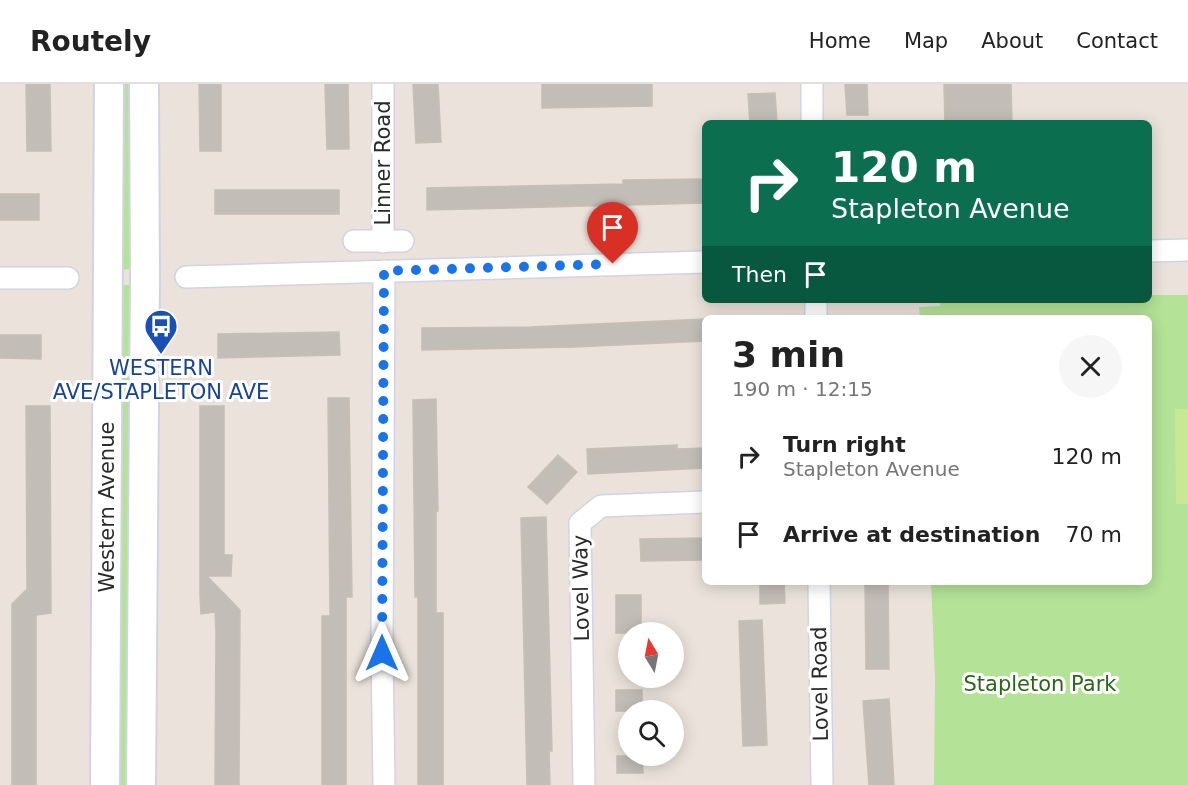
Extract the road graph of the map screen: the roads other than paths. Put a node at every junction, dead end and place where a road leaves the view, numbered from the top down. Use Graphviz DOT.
graph roads {
  1 [pos="109,84"];
  2 [pos="144,84"];
  3 [pos="382,84"];
  4 [pos="812,84"];
  5 [pos="812,120"];
  6 [pos="354,241"];
  7 [pos="1188,250"];
  8 [pos="1152,251"];
  9 [pos="702,262"];
  10 [pos="384,271"];
  11 [pos="186,276"];
  12 [pos="0,278"];
  13 [pos="68,278"];
  14 [pos="702,502"];
  15 [pos="819,585"];
  16 [pos="105,785"];
  17 [pos="141,785"];
  18 [pos="384,785"];
  19 [pos="584,785"];
  20 [pos="822,785"];
  1 -- 16 [label="street, Western Avenue"];
  2 -- 17 [label="street, Western Avenue"];
  3 -- 6 [label="street, Linner Road"];
  4 -- 5 [label="street"];
  7 -- 8 [label="street"];
  9 -- 10 [label="street"];
  10 -- 11 [label="street"];
  10 -- 18 [label="street"];
  12 -- 13 [label="street"];
  14 -- 19 [label="street, Lovel Way"];
  15 -- 20 [label="street, Lovel Road"];
}
